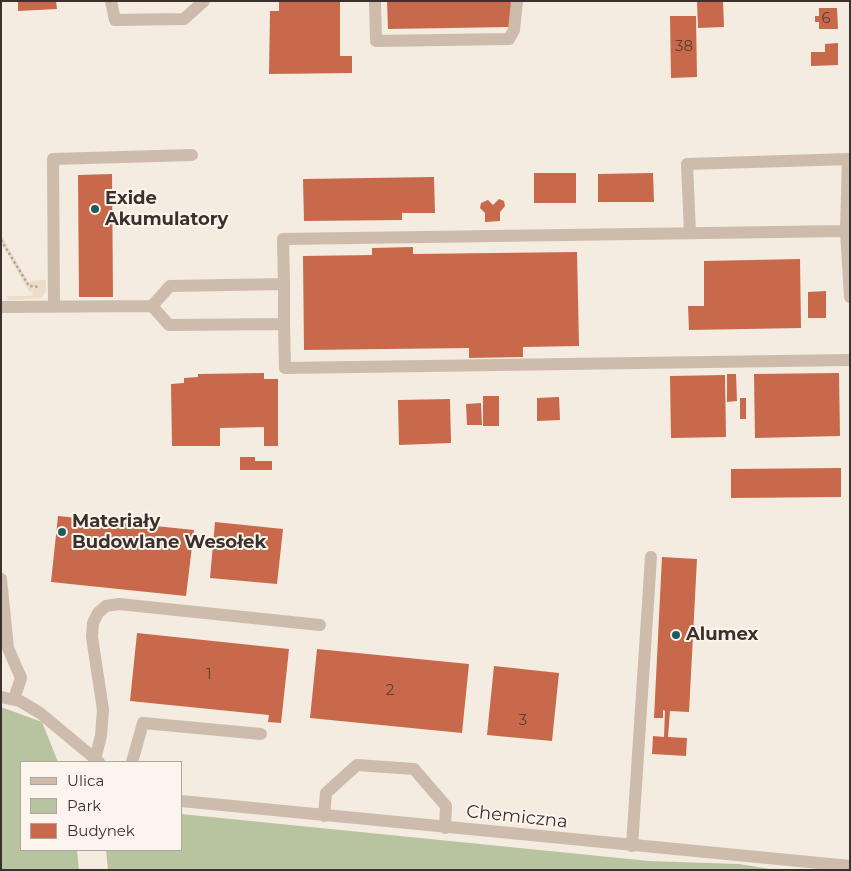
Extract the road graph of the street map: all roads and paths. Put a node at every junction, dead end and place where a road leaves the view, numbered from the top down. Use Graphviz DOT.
graph roads {
  1 [pos="111,1"];
  2 [pos="204,1"];
  3 [pos="375,1"];
  4 [pos="517,1"];
  5 [pos="192,155"];
  6 [pos="849,159"];
  7 [pos="846,231"];
  8 [pos="690,233"];
  9 [pos="1,240"];
  10 [pos="284,284"];
  11 [pos="39,292"];
  12 [pos="850,297"];
  13 [pos="54,306"];
  14 [pos="152,306"];
  15 [pos="1,307"];
  16 [pos="284,324"];
  17 [pos="850,360"];
  18 [pos="651,557"];
  19 [pos="1,579"];
  20 [pos="320,625"];
  21 [pos="8,698"];
  22 [pos="261,734"];
  23 [pos="97,760"];
  24 [pos="132,761"];
  25 [pos="182,801"];
  26 [pos="324,816"];
  27 [pos="444,828"];
  28 [pos="632,846"];
  29 [pos="850,866"];
  1 -- 2 [label="street"];
  3 -- 4 [label="street"];
  5 -- 13 [label="street"];
  6 -- 7 [label="street"];
  6 -- 8 [label="street"];
  7 -- 8 [label="street"];
  7 -- 12 [label="street"];
  8 -- 10 [label="street"];
  9 -- 11 [label="path"];
  10 -- 14 [label="street"];
  10 -- 16 [label="street"];
  13 -- 14 [label="street"];
  13 -- 15 [label="street"];
  14 -- 16 [label="street"];
  16 -- 17 [label="street"];
  18 -- 28 [label="street"];
  19 -- 21 [label="street"];
  20 -- 23 [label="street"];
  21 -- 23 [label="street"];
  22 -- 24 [label="street"];
  25 -- 26 [label="street, Chemiczna"];
  26 -- 27 [label="street, Chemiczna"];
  26 -- 27 [label="street"];
  27 -- 28 [label="street, Chemiczna"];
  28 -- 29 [label="street, Chemiczna"];
}
